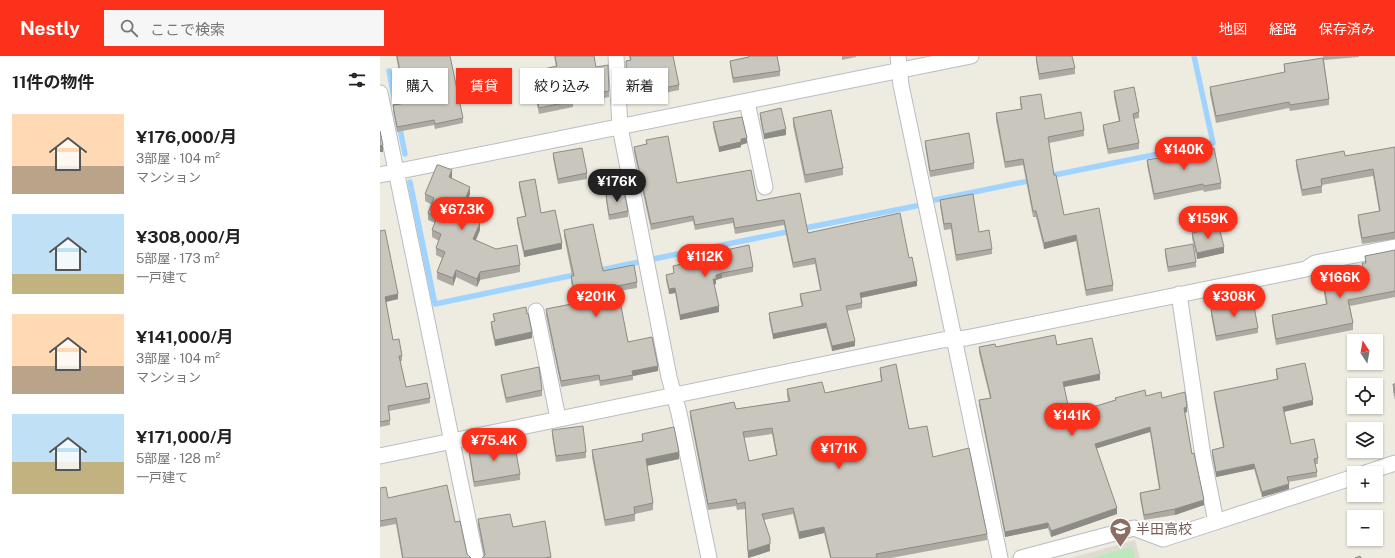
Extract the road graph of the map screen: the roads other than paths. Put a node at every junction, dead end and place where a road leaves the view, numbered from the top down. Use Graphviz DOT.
graph roads {
  1 [pos="616,56"];
  2 [pos="971,56"];
  3 [pos="899,63"];
  4 [pos="380,93"];
  5 [pos="747,102"];
  6 [pos="620,127"];
  7 [pos="395,172"];
  8 [pos="380,175"];
  9 [pos="765,187"];
  10 [pos="1395,247"];
  11 [pos="1179,294"];
  12 [pos="536,310"];
  13 [pos="953,339"];
  14 [pos="674,395"];
  15 [pos="558,418"];
  16 [pos="451,441"];
  17 [pos="380,456"];
  18 [pos="1395,463"];
  19 [pos="1383,467"];
  20 [pos="1347,479"];
  21 [pos="1216,522"];
  22 [pos="476,558"];
  23 [pos="709,558"];
  24 [pos="1000,558"];
  25 [pos="1021,558"];
  1 -- 6 [label="street"];
  2 -- 3 [label="street"];
  3 -- 5 [label="street"];
  3 -- 13 [label="street"];
  4 -- 7 [label="street"];
  5 -- 6 [label="street"];
  5 -- 9 [label="street"];
  6 -- 7 [label="street"];
  6 -- 14 [label="street"];
  7 -- 8 [label="street"];
  7 -- 16 [label="street"];
  10 -- 11 [label="street"];
  11 -- 13 [label="street"];
  11 -- 21 [label="street"];
  12 -- 15 [label="street"];
  13 -- 14 [label="street"];
  13 -- 24 [label="street"];
  14 -- 15 [label="street"];
  14 -- 23 [label="street"];
  15 -- 16 [label="street"];
  16 -- 17 [label="street"];
  16 -- 22 [label="street"];
  18 -- 19 [label="street"];
  20 -- 21 [label="street"];
  21 -- 25 [label="street"];
}
